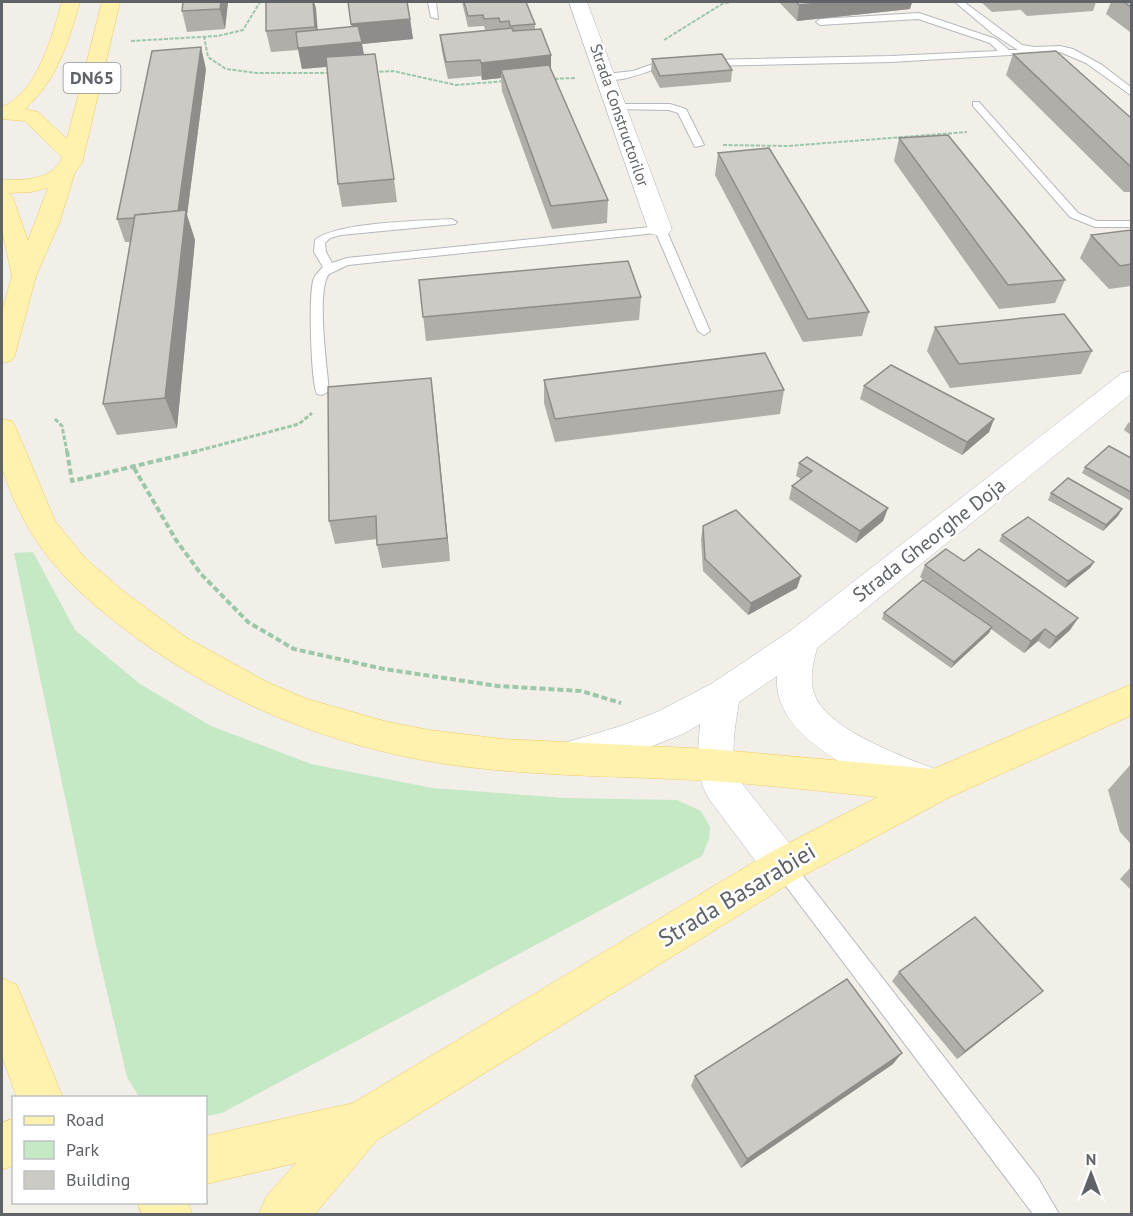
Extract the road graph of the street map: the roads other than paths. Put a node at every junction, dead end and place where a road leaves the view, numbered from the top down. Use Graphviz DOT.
graph roads {
  1 [pos="71,2"];
  2 [pos="111,2"];
  3 [pos="432,2"];
  4 [pos="578,2"];
  5 [pos="959,2"];
  6 [pos="435,17"];
  7 [pos="820,22"];
  8 [pos="1032,52"];
  9 [pos="1006,53"];
  10 [pos="693,63"];
  11 [pos="682,64"];
  12 [pos="51,67"];
  13 [pos="606,77"];
  14 [pos="8,87"];
  15 [pos="1131,93"];
  16 [pos="976,104"];
  17 [pos="617,107"];
  18 [pos="6,112"];
  19 [pos="699,145"];
  20 [pos="68,164"];
  21 [pos="2,186"];
  22 [pos="2,198"];
  23 [pos="452,222"];
  24 [pos="1131,224"];
  25 [pos="660,229"];
  26 [pos="330,268"];
  27 [pos="24,276"];
  28 [pos="704,332"];
  29 [pos="2,355"];
  30 [pos="1131,379"];
  31 [pos="322,391"];
  32 [pos="2,428"];
  33 [pos="802,641"];
  34 [pos="723,694"];
  35 [pos="1131,699"];
  36 [pos="564,758"];
  37 [pos="714,766"];
  38 [pos="935,786"];
  39 [pos="783,866"];
  40 [pos="2,1000"];
  41 [pos="39,1096"];
  42 [pos="361,1124"];
  43 [pos="207,1160"];
  44 [pos="284,1215"];
  45 [pos="1047,1215"];
  1 -- 12 [label="main road, DN65"];
  2 -- 20 [label="main road, DN65"];
  3 -- 6 [label="lane"];
  4 -- 13 [label="street, Strada Constructorilor"];
  5 -- 8 [label="lane"];
  7 -- 9 [label="lane"];
  8 -- 9 [label="lane"];
  8 -- 15 [label="lane"];
  9 -- 10 [label="lane"];
  11 -- 13 [label="lane"];
  12 -- 14 [label="main road"];
  12 -- 18 [label="main road, DN65"];
  13 -- 17 [label="street, Strada Constructorilor"];
  16 -- 24 [label="lane"];
  17 -- 19 [label="lane"];
  17 -- 25 [label="street, Strada Constructorilor"];
  18 -- 20 [label="main road"];
  20 -- 21 [label="main road"];
  20 -- 27 [label="main road, DN65"];
  22 -- 27 [label="main road, DN65"];
  23 -- 26 [label="lane"];
  25 -- 26 [label="lane"];
  25 -- 28 [label="lane"];
  26 -- 31 [label="lane"];
  27 -- 29 [label="main road, DN65"];
  30 -- 33 [label="street, Strada Gheorghe Doja"];
  32 -- 36 [label="main road"];
  33 -- 34 [label="street, Strada Gheorghe Doja"];
  33 -- 38 [label="street"];
  34 -- 36 [label="street, Strada Gheorghe Doja"];
  34 -- 37 [label="street"];
  35 -- 38 [label="main road, Strada Basarabiei"];
  36 -- 37 [label="main road"];
  37 -- 38 [label="main road"];
  37 -- 39 [label="street"];
  38 -- 39 [label="main road, Strada Basarabiei"];
  39 -- 42 [label="main road, Strada Basarabiei"];
  39 -- 45 [label="lane"];
  40 -- 41 [label="main road"];
  42 -- 43 [label="main road"];
  42 -- 44 [label="main road"];
}
